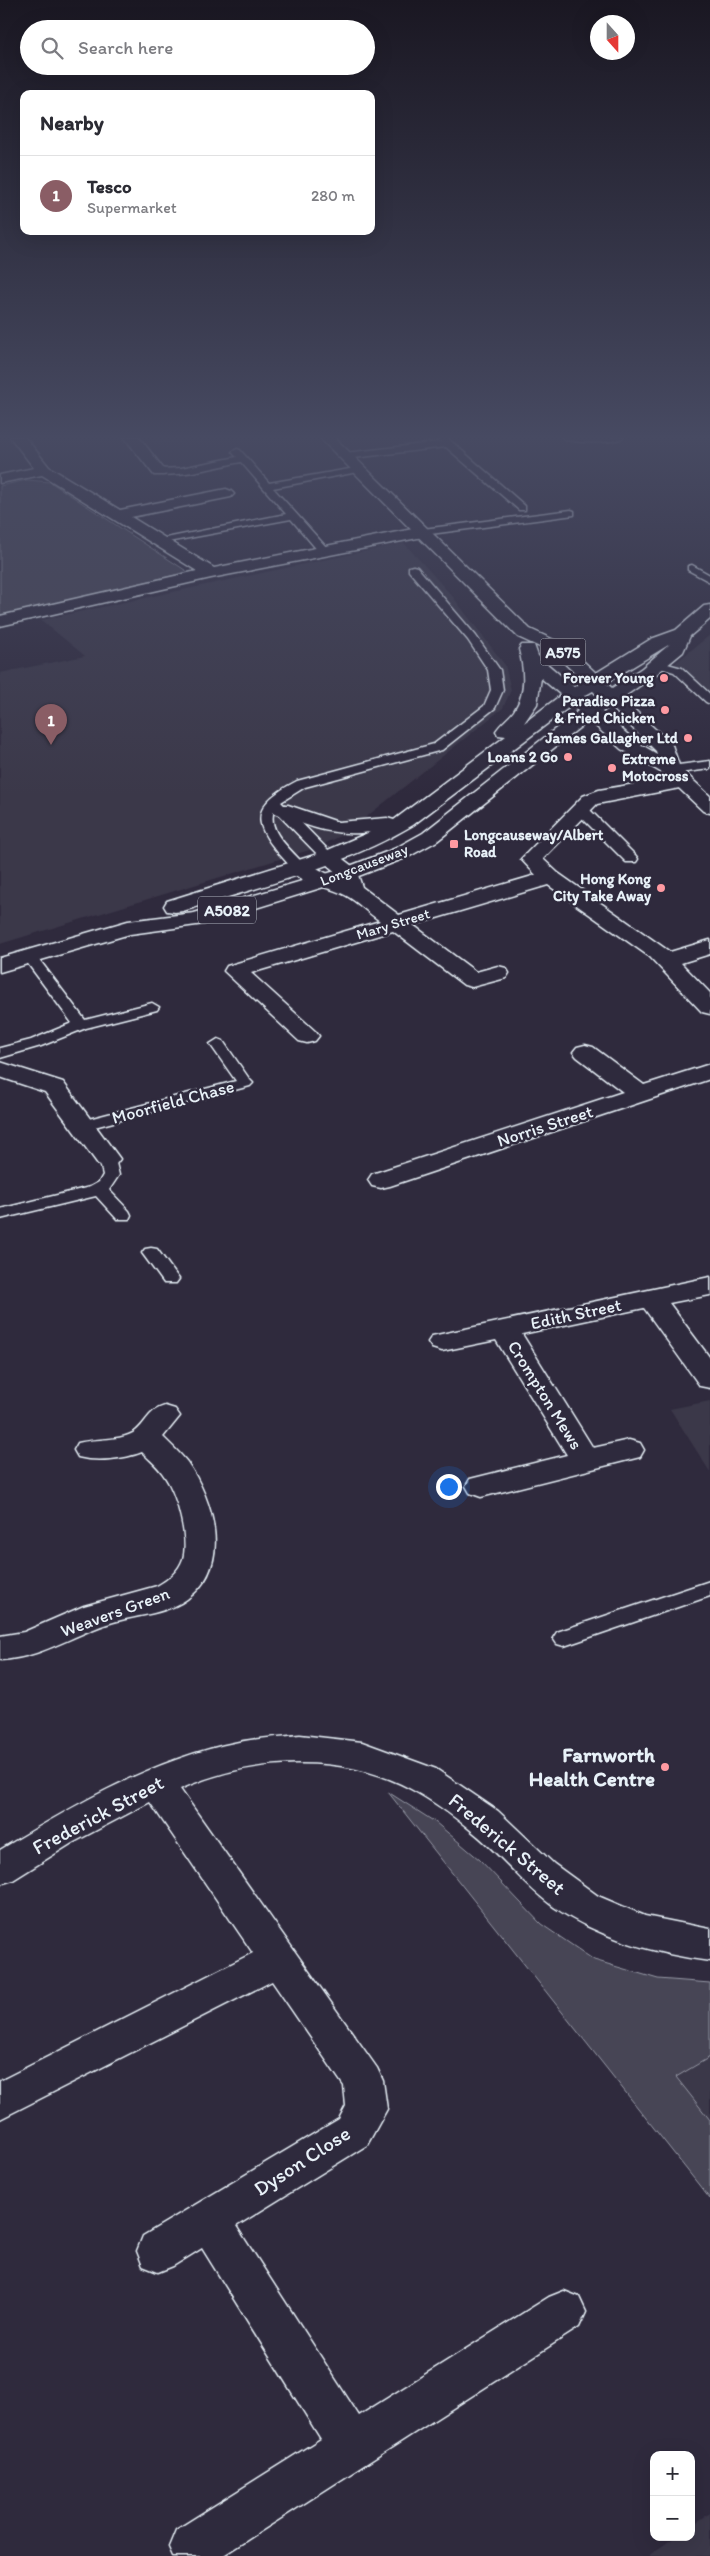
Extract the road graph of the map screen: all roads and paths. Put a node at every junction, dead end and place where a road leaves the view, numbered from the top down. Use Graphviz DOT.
graph roads {
  1 [pos="184,556"];
  2 [pos="292,556"];
  3 [pos="448,556"];
  4 [pos="692,568"];
  5 [pos="413,569"];
  6 [pos="211,573"];
  7 [pos="710,579"];
  8 [pos="710,610"];
  9 [pos="0,621"];
  10 [pos="524,633"];
  11 [pos="682,634"];
  12 [pos="530,658"];
  13 [pos="657,664"];
  14 [pos="595,682"];
  15 [pos="572,696"];
  16 [pos="611,697"];
  17 [pos="710,700"];
  18 [pos="595,716"];
  19 [pos="640,724"];
  20 [pos="567,727"];
  21 [pos="710,764"];
  22 [pos="474,770"];
  23 [pos="677,776"];
  24 [pos="278,806"];
  25 [pos="710,807"];
  26 [pos="581,808"];
  27 [pos="406,821"];
  28 [pos="328,857"];
  29 [pos="631,859"];
  30 [pos="299,867"];
  31 [pos="551,877"];
  32 [pos="322,881"];
  33 [pos="351,882"];
  34 [pos="397,922"];
  35 [pos="128,928"];
  36 [pos="710,947"];
  37 [pos="30,957"];
  38 [pos="668,960"];
  39 [pos="0,964"];
  40 [pos="498,973"];
  41 [pos="152,1007"];
  42 [pos="710,1007"];
  43 [pos="81,1025"];
  44 [pos="307,1036"];
  45 [pos="218,1044"];
  46 [pos="585,1052"];
  47 [pos="0,1053"];
  48 [pos="0,1070"];
  49 [pos="710,1071"];
  50 [pos="641,1094"];
  51 [pos="83,1125"];
  52 [pos="107,1159"];
  53 [pos="381,1180"];
  54 [pos="99,1189"];
  55 [pos="0,1214"];
  56 [pos="123,1215"];
  57 [pos="151,1253"];
  58 [pos="170,1279"];
  59 [pos="710,1286"];
  60 [pos="652,1298"];
  61 [pos="504,1329"];
  62 [pos="442,1342"];
  63 [pos="710,1379"];
  64 [pos="89,1450"];
  65 [pos="629,1450"];
  66 [pos="586,1461"];
  67 [pos="481,1486"];
  68 [pos="710,1588"];
  69 [pos="564,1638"];
  70 [pos="0,1648"];
  71 [pos="156,1783"];
  72 [pos="0,1869"];
  73 [pos="710,1945"];
  74 [pos="278,1959"];
  75 [pos="0,2101"];
  76 [pos="208,2220"];
  77 [pos="158,2251"];
  78 [pos="564,2312"];
  79 [pos="352,2447"];
  80 [pos="193,2547"];
  1 -- 6 [label="street"];
  2 -- 6 [label="street"];
  3 -- 10 [label="street, A575"];
  4 -- 7 [label="lane"];
  5 -- 24 [label="lane"];
  6 -- 9 [label="street"];
  8 -- 11 [label="street, A5082"];
  10 -- 12 [label="street, A575"];
  10 -- 14 [label="street, A575"];
  11 -- 13 [label="street, A5082"];
  11 -- 14 [label="street, A5082"];
  12 -- 15 [label="street, A575"];
  12 -- 22 [label="street, A5082"];
  13 -- 16 [label="street, A5082"];
  13 -- 17 [label="lane"];
  14 -- 15 [label="street, A5082"];
  14 -- 16 [label="street, A575"];
  15 -- 18 [label="street, A575"];
  15 -- 22 [label="street, Longcauseway / A5082"];
  16 -- 18 [label="street, A5082"];
  16 -- 19 [label="street, A575"];
  18 -- 19 [label="street"];
  18 -- 20 [label="street, Longcauseway / A5082"];
  18 -- 23 [label="street, A575"];
  19 -- 23 [label="street, A575"];
  20 -- 22 [label="street"];
  20 -- 33 [label="street, Longcauseway / A5082"];
  21 -- 23 [label="lane"];
  22 -- 27 [label="street, Longcauseway / A5082"];
  23 -- 25 [label="street, A575"];
  23 -- 26 [label="street"];
  24 -- 27 [label="street"];
  24 -- 28 [label="lane"];
  24 -- 30 [label="lane"];
  26 -- 29 [label="lane"];
  26 -- 31 [label="street"];
  27 -- 28 [label="street, Longcauseway / A5082"];
  28 -- 30 [label="street, Longcauseway / A5082"];
  28 -- 33 [label="street"];
  30 -- 32 [label="street"];
  30 -- 35 [label="street, Longcauseway / A5082"];
  31 -- 34 [label="street, Mary Street"];
  31 -- 38 [label="street"];
  32 -- 33 [label="street"];
  32 -- 35 [label="street, Longcauseway / A5082"];
  33 -- 34 [label="street"];
  34 -- 40 [label="street"];
  34 -- 44 [label="street, Mary Street"];
  35 -- 37 [label="street, Longcauseway / A5082"];
  36 -- 38 [label="street"];
  37 -- 39 [label="street, Longcauseway / A5082"];
  37 -- 43 [label="lane"];
  38 -- 42 [label="street"];
  41 -- 43 [label="lane"];
  43 -- 47 [label="lane"];
  45 -- 51 [label="lane, Moorfield Chase"];
  46 -- 50 [label="street"];
  48 -- 51 [label="street, Moorfield Chase"];
  49 -- 50 [label="street, Norris Street"];
  50 -- 53 [label="street, Norris Street"];
  51 -- 52 [label="street, Moorfield Chase"];
  52 -- 54 [label="lane, Moorfield Chase"];
  54 -- 55 [label="lane"];
  54 -- 56 [label="lane"];
  57 -- 58 [label="lane"];
  59 -- 60 [label="street, Edith Street"];
  60 -- 61 [label="street, Edith Street"];
  60 -- 63 [label="street"];
  61 -- 62 [label="street, Edith Street"];
  61 -- 66 [label="street, Crompton Mews"];
  64 -- 70 [label="street, Weavers Green"];
  65 -- 66 [label="street, Crompton Mews"];
  66 -- 67 [label="street, Crompton Mews"];
  68 -- 69 [label="lane"];
  71 -- 72 [label="street, Frederick Street"];
  71 -- 73 [label="street, Frederick Street"];
  71 -- 74 [label="street, Dyson Close"];
  74 -- 75 [label="street"];
  74 -- 76 [label="street, Dyson Close"];
  76 -- 77 [label="street, Dyson Close"];
  76 -- 79 [label="street"];
  78 -- 79 [label="street"];
  79 -- 80 [label="street"];
}
